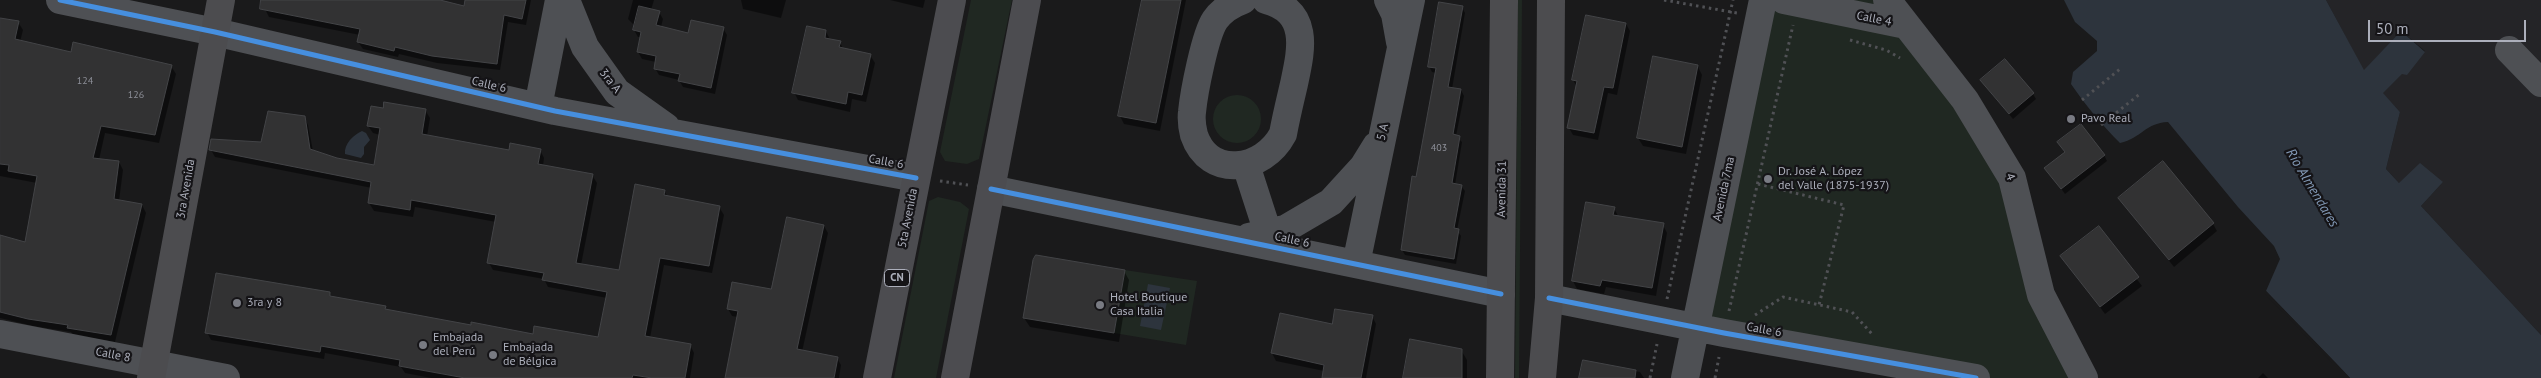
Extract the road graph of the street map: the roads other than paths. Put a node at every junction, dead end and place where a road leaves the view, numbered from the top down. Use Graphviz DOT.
graph roads {
  1 [pos="60,0"];
  2 [pos="221,0"];
  3 [pos="559,0"];
  4 [pos="566,0"];
  5 [pos="952,0"];
  6 [pos="1027,0"];
  7 [pos="1243,0"];
  8 [pos="1266,0"];
  9 [pos="1388,0"];
  10 [pos="1411,0"];
  11 [pos="1495,0"];
  12 [pos="1504,0"];
  13 [pos="1535,0"];
  14 [pos="1551,0"];
  15 [pos="1763,0"];
  16 [pos="1887,0"];
  17 [pos="1791,2"];
  18 [pos="1906,25"];
  19 [pos="215,32"];
  20 [pos="1401,49"];
  21 [pos="2509,50"];
  22 [pos="1503,68"];
  23 [pos="2541,83"];
  24 [pos="538,107"];
  25 [pos="1383,134"];
  26 [pos="713,140"];
  27 [pos="1246,165"];
  28 [pos="916,178"];
  29 [pos="991,189"];
  30 [pos="1268,233"];
  31 [pos="1240,239"];
  32 [pos="1356,264"];
  33 [pos="1501,294"];
  34 [pos="1549,298"];
  35 [pos="1695,327"];
  36 [pos="0,334"];
  37 [pos="152,371"];
  38 [pos="226,378"];
  39 [pos="877,378"];
  40 [pos="955,378"];
  41 [pos="1500,378"];
  42 [pos="1532,378"];
  43 [pos="1542,378"];
  44 [pos="1685,378"];
  45 [pos="1976,378"];
  46 [pos="2084,378"];
  1 -- 19 [label="street, Calle 6"];
  2 -- 19 [label="main road, 3ra Avenida"];
  3 -- 24 [label="street"];
  4 -- 26 [label="street, 3ra A"];
  5 -- 28 [label="highway, 5ta Avenida / CN"];
  6 -- 29 [label="highway"];
  7 -- 27 [label="street"];
  8 -- 27 [label="street"];
  9 -- 20 [label="street"];
  10 -- 20 [label="street, 5 A"];
  11 -- 22 [label="main road"];
  12 -- 22 [label="main road, Avenida 31"];
  13 -- 42 [label="main road"];
  14 -- 34 [label="main road"];
  15 -- 35 [label="street, Avenida 7ma"];
  16 -- 18 [label="street, 4"];
  17 -- 18 [label="street, Calle 4"];
  18 -- 46 [label="street, 4"];
  19 -- 24 [label="street, Calle 6"];
  19 -- 37 [label="main road, 3ra Avenida"];
  20 -- 25 [label="street, 5 A"];
  21 -- 23 [label="street"];
  22 -- 33 [label="main road, Avenida 31"];
  24 -- 26 [label="street, Calle 6"];
  25 -- 30 [label="street, Calle 6"];
  25 -- 32 [label="street, 5 A"];
  26 -- 28 [label="street, Calle 6"];
  27 -- 30 [label="street"];
  28 -- 39 [label="highway, 5ta Avenida / CN"];
  29 -- 31 [label="street, Calle 6"];
  29 -- 40 [label="highway"];
  30 -- 31 [label="street, Calle 6"];
  31 -- 32 [label="street, Calle 6"];
  32 -- 33 [label="street, Calle 6"];
  33 -- 41 [label="main road, Avenida 31"];
  34 -- 35 [label="street, Calle 6"];
  34 -- 43 [label="main road"];
  35 -- 44 [label="street, Avenida 7ma"];
  35 -- 45 [label="street, Calle 6"];
  36 -- 37 [label="street, Calle 8"];
  37 -- 38 [label="street, Calle 8"];
}
